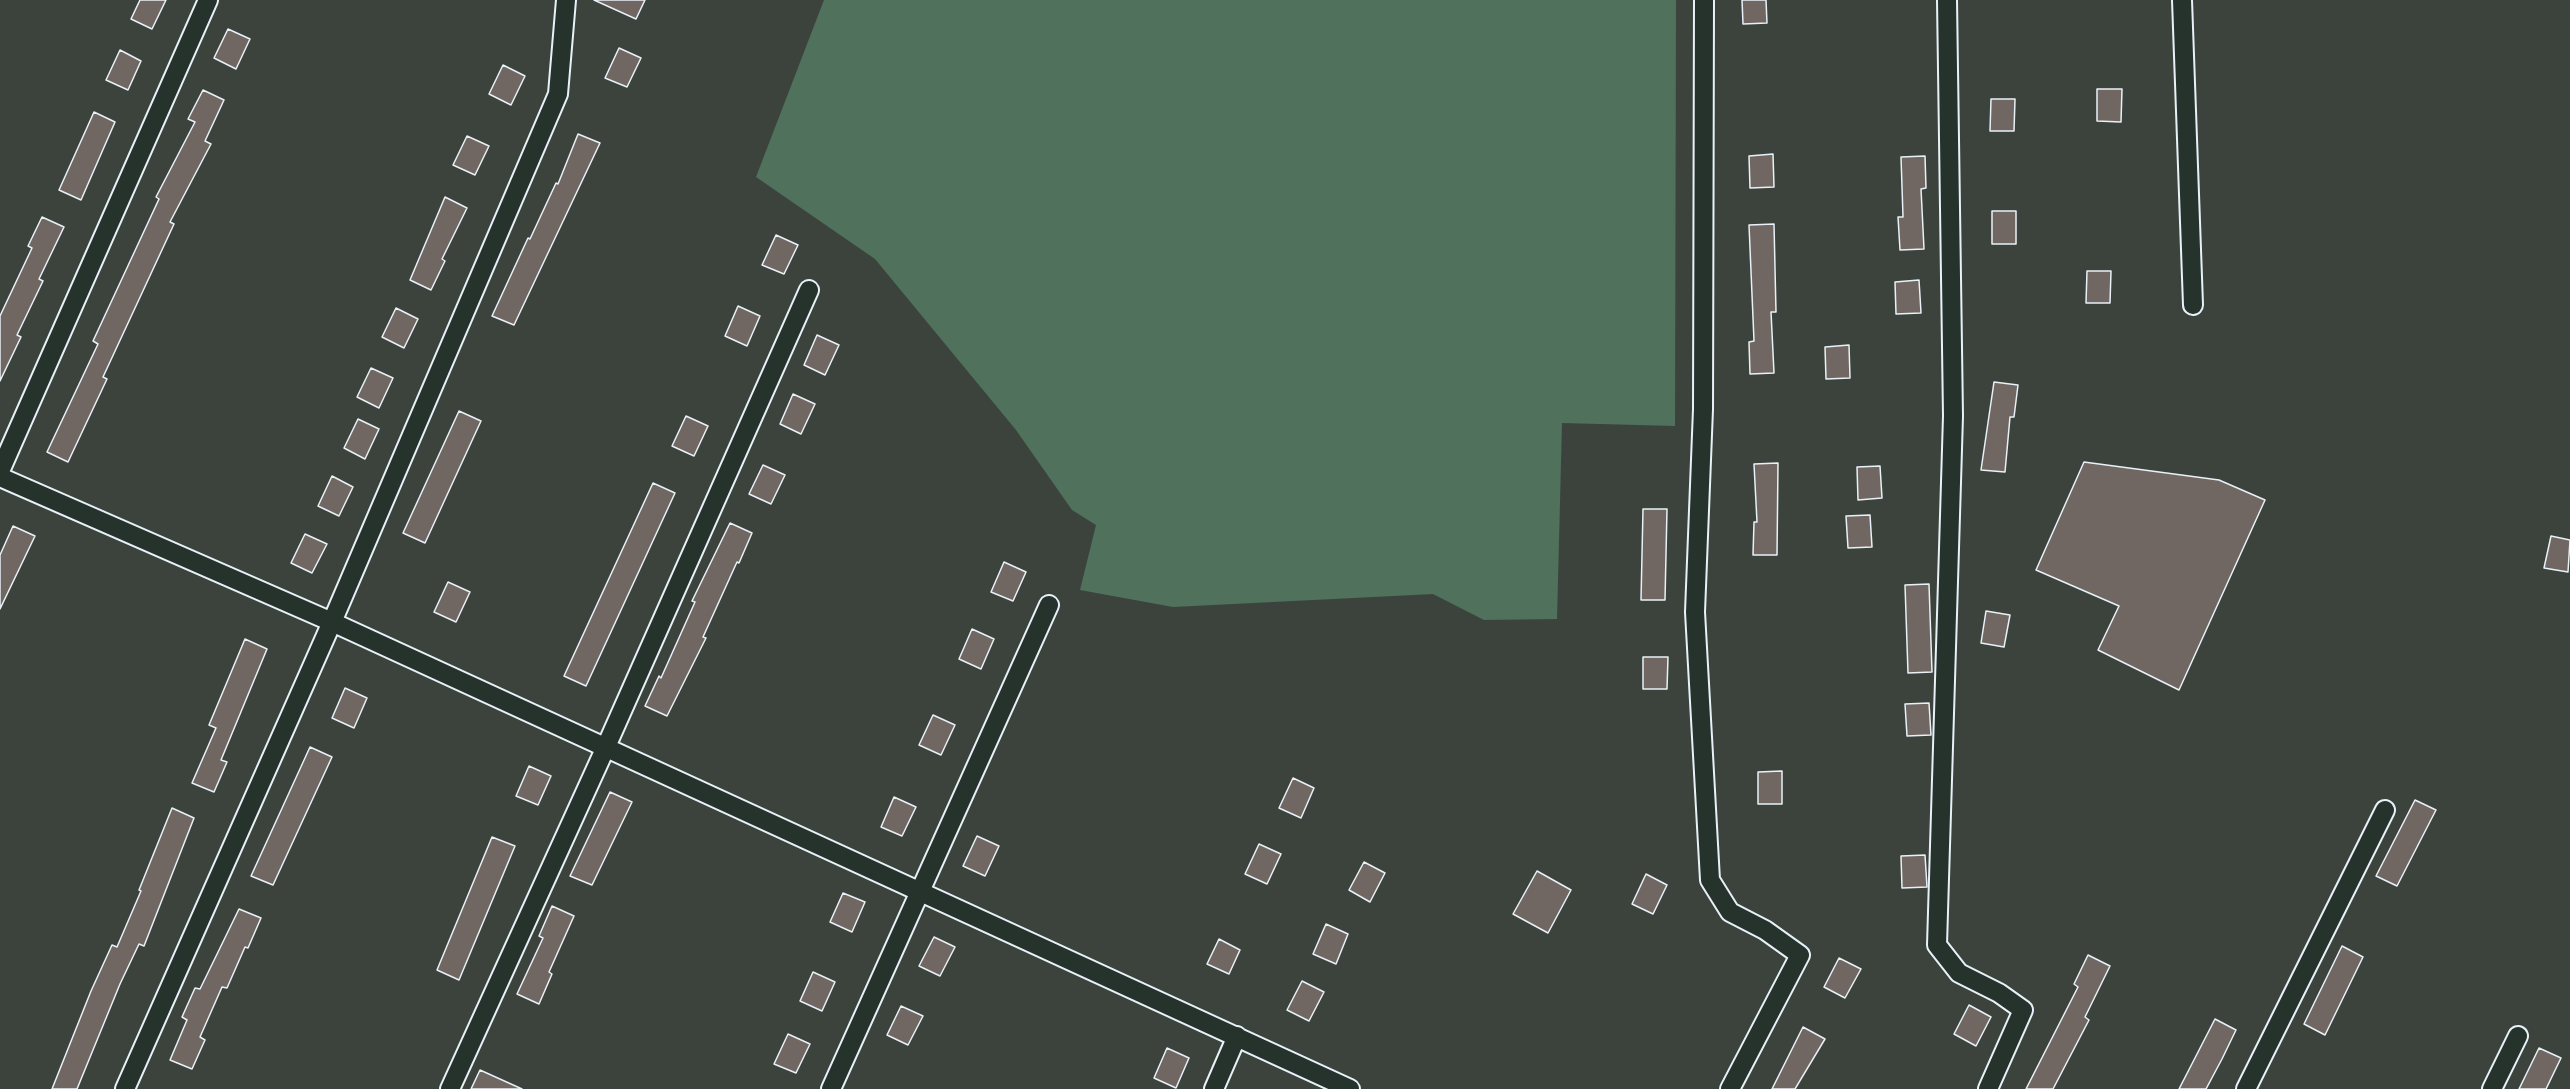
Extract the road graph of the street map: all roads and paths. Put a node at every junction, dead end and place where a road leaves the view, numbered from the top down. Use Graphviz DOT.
graph roads {
  1 [pos="208,0"];
  2 [pos="566,0"];
  3 [pos="1704,0"];
  4 [pos="1947,0"];
  5 [pos="2182,0"];
  6 [pos="809,290"];
  7 [pos="2193,305"];
  8 [pos="0,471"];
  9 [pos="0,477"];
  10 [pos="1049,605"];
  11 [pos="332,622"];
  12 [pos="605,749"];
  13 [pos="2385,810"];
  14 [pos="918,891"];
  15 [pos="1237,1036"];
  16 [pos="2518,1036"];
  17 [pos="124,1089"];
  18 [pos="450,1089"];
  19 [pos="831,1089"];
  20 [pos="1214,1089"];
  21 [pos="1350,1089"];
  22 [pos="1730,1089"];
  23 [pos="1988,1089"];
  24 [pos="2246,1089"];
  25 [pos="2492,1089"];
  1 -- 8 [label="street"];
  2 -- 11 [label="street"];
  3 -- 22 [label="street"];
  4 -- 23 [label="street"];
  5 -- 7 [label="street"];
  6 -- 12 [label="street"];
  9 -- 11 [label="street"];
  10 -- 14 [label="street"];
  11 -- 12 [label="street"];
  11 -- 17 [label="street"];
  12 -- 14 [label="street"];
  12 -- 18 [label="street"];
  13 -- 24 [label="street"];
  14 -- 15 [label="street"];
  14 -- 19 [label="street"];
  15 -- 20 [label="street"];
  15 -- 21 [label="street"];
  16 -- 25 [label="street"];
}
